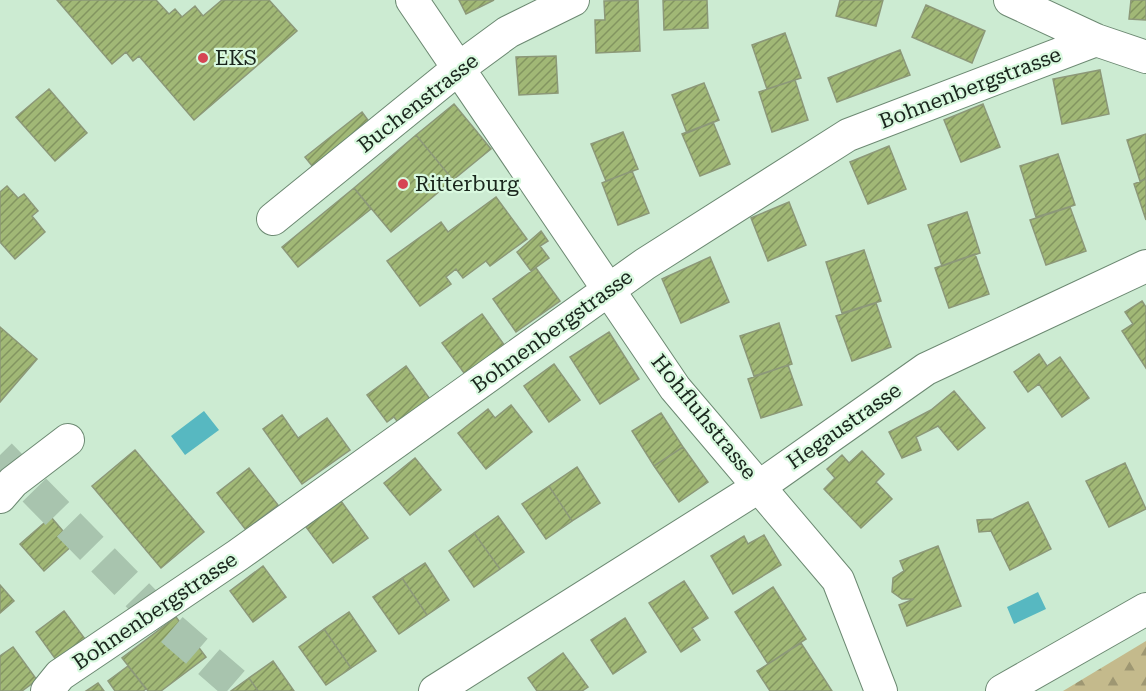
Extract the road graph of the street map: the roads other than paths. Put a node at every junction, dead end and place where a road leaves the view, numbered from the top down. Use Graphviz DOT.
graph roads {
  1 [pos="412,0"];
  2 [pos="573,0"];
  3 [pos="1010,0"];
  4 [pos="1096,40"];
  5 [pos="1146,57"];
  6 [pos="459,68"];
  7 [pos="273,219"];
  8 [pos="1146,266"];
  9 [pos="610,291"];
  10 [pos="68,440"];
  11 [pos="760,486"];
  12 [pos="0,497"];
  13 [pos="1146,609"];
  14 [pos="47,691"];
  15 [pos="435,691"];
  16 [pos="882,691"];
  17 [pos="1002,691"];
  1 -- 6 [label="street, Hohfluhstrasse"];
  2 -- 6 [label="street, Buchenstrasse"];
  3 -- 4 [label="street"];
  4 -- 5 [label="street"];
  4 -- 9 [label="street, Bohnenbergstrasse"];
  6 -- 7 [label="street, Buchenstrasse"];
  6 -- 9 [label="street, Hohfluhstrasse"];
  8 -- 11 [label="street, Hegaustrasse"];
  9 -- 11 [label="street, Hohfluhstrasse"];
  9 -- 14 [label="street, Bohnenbergstrasse"];
  10 -- 12 [label="street"];
  11 -- 15 [label="street, Hegaustrasse"];
  11 -- 16 [label="street, Hohfluhstrasse"];
  13 -- 17 [label="street"];
}
